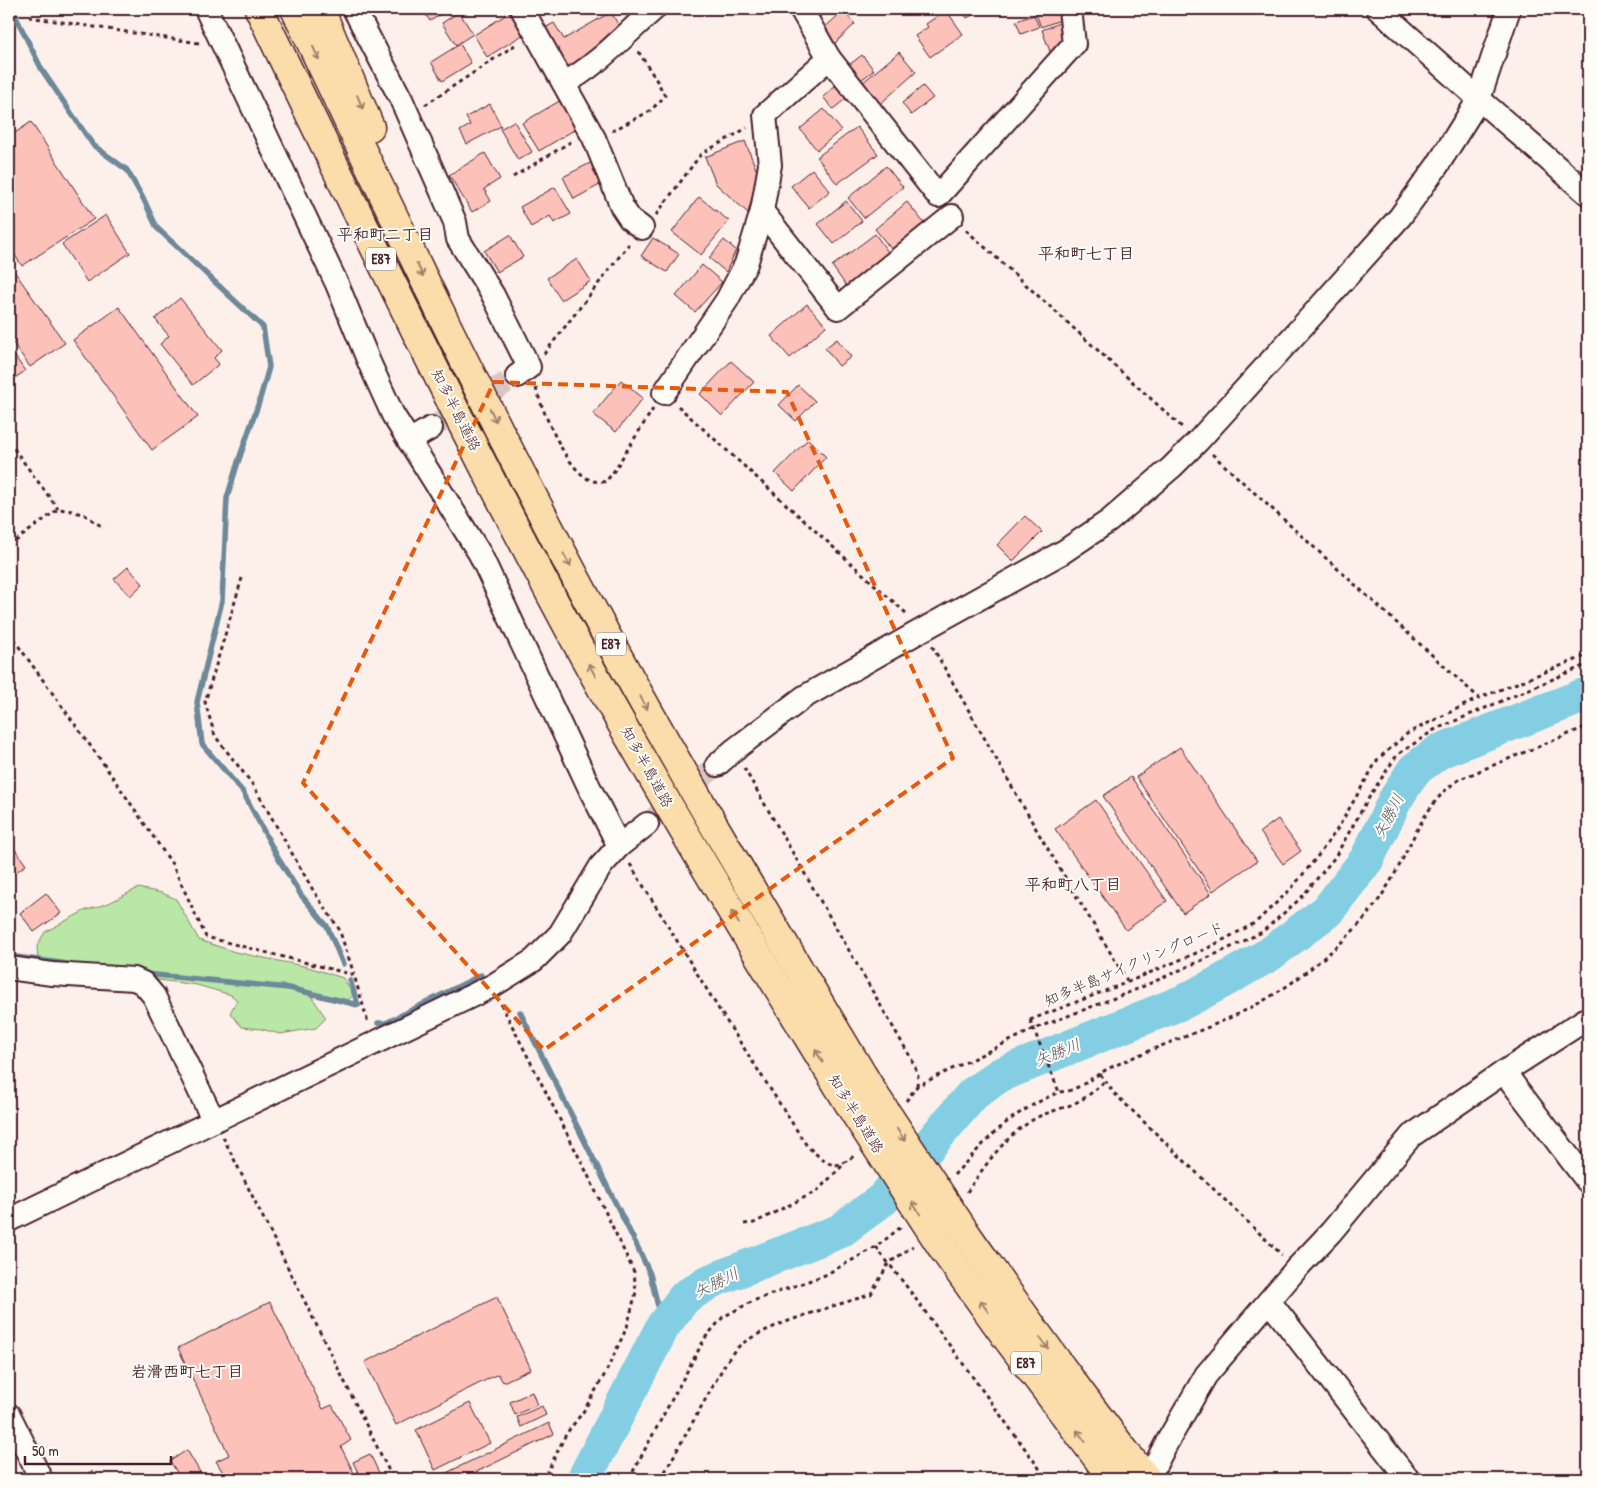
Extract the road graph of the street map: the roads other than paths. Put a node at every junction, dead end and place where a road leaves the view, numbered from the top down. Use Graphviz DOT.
graph roads {
  1 [pos="206,9"];
  2 [pos="242,9"];
  3 [pos="260,9"];
  4 [pos="295,9"];
  5 [pos="320,9"];
  6 [pos="354,9"];
  7 [pos="522,9"];
  8 [pos="654,9"];
  9 [pos="801,9"];
  10 [pos="1070,9"];
  11 [pos="1378,9"];
  12 [pos="1509,9"];
  13 [pos="829,58"];
  14 [pos="564,83"];
  15 [pos="1479,99"];
  16 [pos="375,179"];
  17 [pos="1588,194"];
  18 [pos="762,211"];
  19 [pos="952,216"];
  20 [pos="642,228"];
  21 [pos="523,372"];
  22 [pos="664,393"];
  23 [pos="430,428"];
  24 [pos="408,441"];
  25 [pos="505,508"];
  26 [pos="717,765"];
  27 [pos="647,824"];
  28 [pos="619,846"];
  29 [pos="9,968"];
  30 [pos="1588,1018"];
  31 [pos="1504,1072"];
  32 [pos="215,1120"];
  33 [pos="1588,1182"];
  34 [pos="9,1220"];
  35 [pos="1270,1301"];
  36 [pos="9,1415"];
  37 [pos="1112,1477"];
  38 [pos="41,1479"];
  39 [pos="1148,1479"];
  40 [pos="1408,1479"];
  1 -- 24 [label="street"];
  2 -- 25 [label="highway"];
  3 -- 25 [label="highway, 知多半島道路 / E87"];
  4 -- 16 [label="highway, 知多半島道路 / E87, one-way"];
  5 -- 16 [label="highway, one-way"];
  6 -- 21 [label="street"];
  7 -- 14 [label="street"];
  8 -- 14 [label="street"];
  9 -- 13 [label="street"];
  10 -- 13 [label="street"];
  11 -- 15 [label="street"];
  12 -- 15 [label="street"];
  13 -- 18 [label="street"];
  14 -- 20 [label="street"];
  15 -- 17 [label="street"];
  15 -- 26 [label="street"];
  16 -- 39 [label="highway, 知多半島道路 / E87, one-way, bridge"];
  18 -- 19 [label="street"];
  18 -- 22 [label="street"];
  23 -- 24 [label="street"];
  24 -- 28 [label="street"];
  37 -- 25 [label="highway, 知多半島道路 / E87, one-way, bridge"];
  27 -- 28 [label="street"];
  28 -- 32 [label="street"];
  29 -- 32 [label="street"];
  30 -- 31 [label="street"];
  31 -- 33 [label="street"];
  31 -- 35 [label="street"];
  32 -- 34 [label="street"];
  35 -- 39 [label="street"];
  35 -- 40 [label="street"];
  36 -- 38 [label="street"];
}
